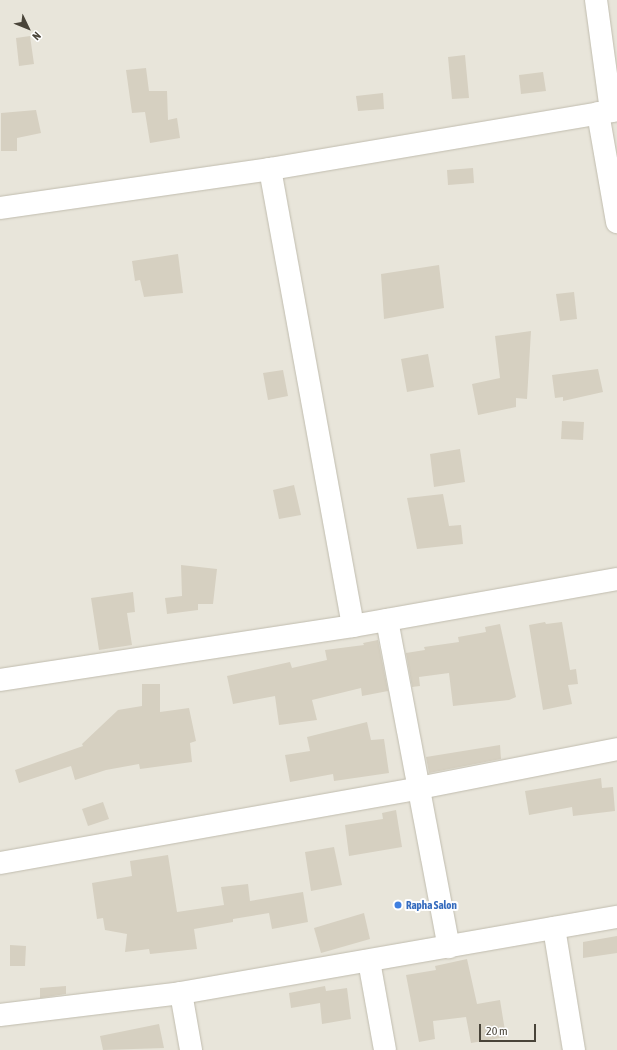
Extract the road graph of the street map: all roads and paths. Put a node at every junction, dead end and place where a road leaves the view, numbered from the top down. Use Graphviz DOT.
graph roads {
  1 [pos="596,0"];
  2 [pos="609,111"];
  3 [pos="270,169"];
  4 [pos="0,208"];
  5 [pos="617,222"];
  6 [pos="617,579"];
  7 [pos="387,620"];
  8 [pos="353,626"];
  9 [pos="0,680"];
  10 [pos="617,749"];
  11 [pos="419,788"];
  12 [pos="0,863"];
  13 [pos="617,917"];
  14 [pos="554,928"];
  15 [pos="449,946"];
  16 [pos="369,961"];
  17 [pos="181,993"];
  18 [pos="0,1015"];
  19 [pos="191,1050"];
  20 [pos="385,1050"];
  21 [pos="574,1050"];
  1 -- 2 [label="street"];
  2 -- 3 [label="street"];
  2 -- 5 [label="street"];
  3 -- 4 [label="street"];
  3 -- 8 [label="street"];
  6 -- 7 [label="street"];
  7 -- 8 [label="street"];
  7 -- 11 [label="street"];
  8 -- 9 [label="street"];
  10 -- 11 [label="street"];
  11 -- 12 [label="street"];
  11 -- 15 [label="street"];
  13 -- 14 [label="street"];
  14 -- 15 [label="street"];
  14 -- 21 [label="street"];
  15 -- 16 [label="street"];
  16 -- 17 [label="street"];
  16 -- 20 [label="street"];
  17 -- 18 [label="street"];
  17 -- 19 [label="street"];
}
